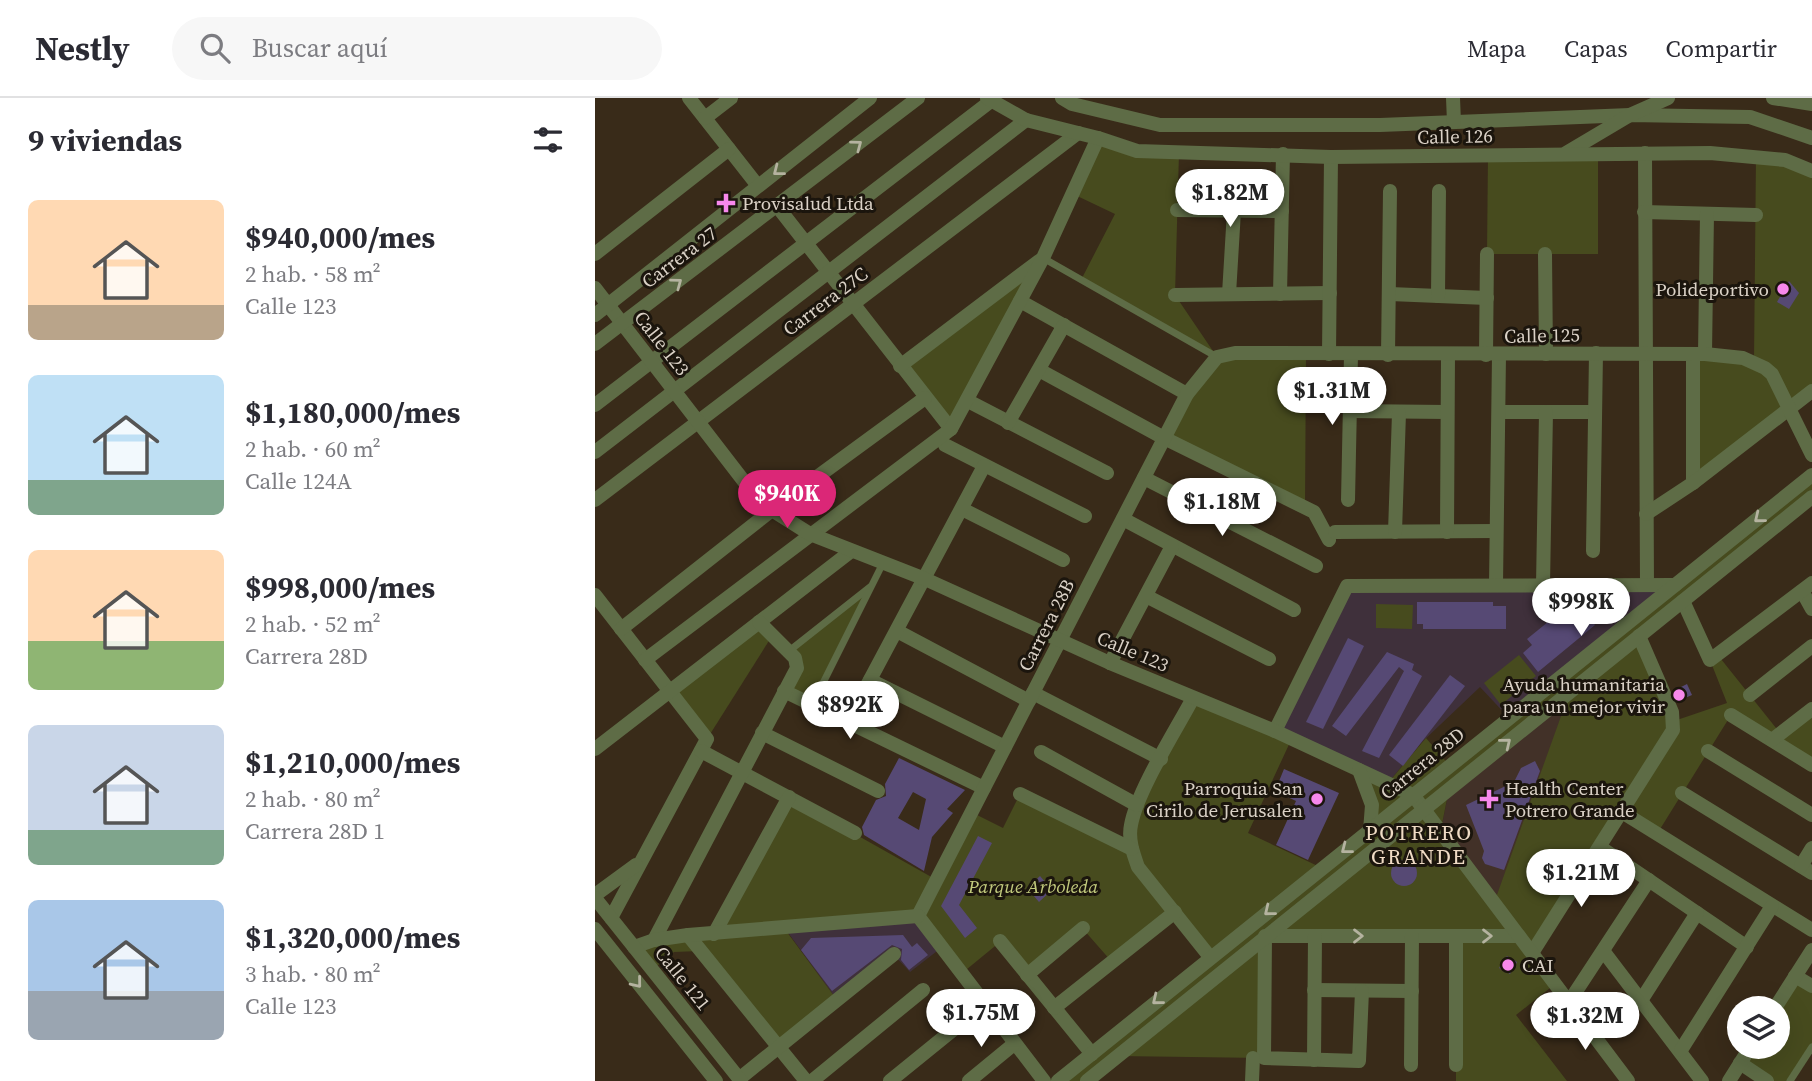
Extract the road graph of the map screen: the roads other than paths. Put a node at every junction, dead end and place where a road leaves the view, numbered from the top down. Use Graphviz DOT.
graph roads {
  1 [pos="689,98"];
  2 [pos="731,98"];
  3 [pos="870,98"];
  4 [pos="918,98"];
  5 [pos="1050,98"];
  6 [pos="1454,98"];
  7 [pos="1670,98"];
  8 [pos="1773,98"];
  9 [pos="989,100"];
  10 [pos="1067,101"];
  11 [pos="1812,104"];
  12 [pos="1630,115"];
  13 [pos="1699,116"];
  14 [pos="705,118"];
  15 [pos="1026,120"];
  16 [pos="1454,122"];
  17 [pos="1078,132"];
  18 [pos="1098,138"];
  19 [pos="1812,138"];
  20 [pos="729,149"];
  21 [pos="1566,153"];
  22 [pos="1644,153"];
  23 [pos="1283,155"];
  24 [pos="1331,157"];
  25 [pos="1812,171"];
  26 [pos="758,186"];
  27 [pos="1390,191"];
  28 [pos="1439,191"];
  29 [pos="777,206"];
  30 [pos="1177,209"];
  31 [pos="1234,211"];
  32 [pos="1282,211"];
  33 [pos="1644,212"];
  34 [pos="1707,214"];
  35 [pos="1756,215"];
  36 [pos="805,243"];
  37 [pos="595,254"];
  38 [pos="1487,254"];
  39 [pos="1545,254"];
  40 [pos="1043,258"];
  41 [pos="828,273"];
  42 [pos="595,288"];
  43 [pos="1330,293"];
  44 [pos="1390,293"];
  45 [pos="1229,294"];
  46 [pos="1280,294"];
  47 [pos="1175,295"];
  48 [pos="1438,296"];
  49 [pos="1487,298"];
  50 [pos="1020,301"];
  51 [pos="852,304"];
  52 [pos="608,305"];
  53 [pos="595,315"];
  54 [pos="622,324"];
  55 [pos="1064,325"];
  56 [pos="595,344"];
  57 [pos="1645,353"];
  58 [pos="1329,354"];
  59 [pos="1546,354"];
  60 [pos="1596,354"];
  61 [pos="1699,354"];
  62 [pos="1351,355"];
  63 [pos="1388,355"];
  64 [pos="1448,355"];
  65 [pos="1492,355"];
  66 [pos="1217,357"];
  67 [pos="652,361"];
  68 [pos="900,366"];
  69 [pos="1038,370"];
  70 [pos="675,391"];
  71 [pos="1812,391"];
  72 [pos="1187,394"];
  73 [pos="925,398"];
  74 [pos="968,401"];
  75 [pos="595,405"];
  76 [pos="1790,408"];
  77 [pos="1350,411"];
  78 [pos="1447,412"];
  79 [pos="1500,412"];
  80 [pos="1546,412"];
  81 [pos="1595,412"];
  82 [pos="1399,413"];
  83 [pos="698,421"];
  84 [pos="1008,423"];
  85 [pos="951,429"];
  86 [pos="1164,438"];
  87 [pos="945,445"];
  88 [pos="595,452"];
  89 [pos="1812,456"];
  90 [pos="984,466"];
  91 [pos="1107,473"];
  92 [pos="1812,475"];
  93 [pos="1144,478"];
  94 [pos="1693,483"];
  95 [pos="1812,497"];
  96 [pos="595,500"];
  97 [pos="1348,500"];
  98 [pos="962,509"];
  99 [pos="772,510"];
  100 [pos="1646,514"];
  101 [pos="1085,516"];
  102 [pos="1122,519"];
  103 [pos="1447,531"];
  104 [pos="1496,531"];
  105 [pos="1395,532"];
  106 [pos="810,534"];
  107 [pos="1172,546"];
  108 [pos="1593,551"];
  109 [pos="850,552"];
  110 [pos="1063,560"];
  111 [pos="883,563"];
  112 [pos="1316,566"];
  113 [pos="925,579"];
  114 [pos="874,583"];
  115 [pos="1496,585"];
  116 [pos="1543,585"];
  117 [pos="1647,585"];
  118 [pos="1675,585"];
  119 [pos="1807,587"];
  120 [pos="595,595"];
  121 [pos="1146,596"];
  122 [pos="1683,601"];
  123 [pos="1812,609"];
  124 [pos="1294,610"];
  125 [pos="759,622"];
  126 [pos="621,629"];
  127 [pos="897,631"];
  128 [pos="1639,636"];
  129 [pos="1061,640"];
  130 [pos="1812,646"];
  131 [pos="792,655"];
  132 [pos="1269,659"];
  133 [pos="645,660"];
  134 [pos="1110,663"];
  135 [pos="870,680"];
  136 [pos="670,691"];
  137 [pos="784,691"];
  138 [pos="1750,695"];
  139 [pos="1031,697"];
  140 [pos="1193,698"];
  141 [pos="813,703"];
  142 [pos="1812,709"];
  143 [pos="1731,715"];
  144 [pos="848,721"];
  145 [pos="1275,731"];
  146 [pos="762,733"];
  147 [pos="1772,740"];
  148 [pos="704,745"];
  149 [pos="1005,747"];
  150 [pos="595,749"];
  151 [pos="1708,751"];
  152 [pos="1041,752"];
  153 [pos="1161,759"];
  154 [pos="1812,765"];
  155 [pos="1359,770"];
  156 [pos="742,771"];
  157 [pos="984,788"];
  158 [pos="878,791"];
  159 [pos="1682,793"];
  160 [pos="1020,794"];
  161 [pos="1413,794"];
  162 [pos="789,797"];
  163 [pos="1137,805"];
  164 [pos="1423,808"];
  165 [pos="1622,812"];
  166 [pos="1812,815"];
  167 [pos="1370,831"];
  168 [pos="855,833"];
  169 [pos="1600,847"];
  170 [pos="1812,848"];
  171 [pos="1132,849"];
  172 [pos="641,862"];
  173 [pos="1806,869"];
  174 [pos="1650,880"];
  175 [pos="595,897"];
  176 [pos="1772,906"];
  177 [pos="1175,912"];
  178 [pos="1697,913"];
  179 [pos="918,916"];
  180 [pos="611,918"];
  181 [pos="1083,928"];
  182 [pos="595,929"];
  183 [pos="1812,930"];
  184 [pos="714,934"];
  185 [pos="688,935"];
  186 [pos="1265,936"];
  187 [pos="1315,936"];
  188 [pos="1412,936"];
  189 [pos="1456,936"];
  190 [pos="1519,936"];
  191 [pos="653,940"];
  192 [pos="1000,942"];
  193 [pos="634,947"];
  194 [pos="1747,947"];
  195 [pos="1812,950"];
  196 [pos="1604,952"];
  197 [pos="1532,953"];
  198 [pos="894,954"];
  199 [pos="1210,957"];
  200 [pos="1027,975"];
  201 [pos="1795,976"];
  202 [pos="1812,986"];
  203 [pos="923,990"];
  204 [pos="1314,990"];
  205 [pos="1361,991"];
  206 [pos="1412,991"];
  207 [pos="1782,996"];
  208 [pos="1641,999"];
  209 [pos="1569,1002"];
  210 [pos="1054,1008"];
  211 [pos="954,1029"];
  212 [pos="1014,1044"];
  213 [pos="779,1046"];
  214 [pos="1812,1047"];
  215 [pos="1681,1050"];
  216 [pos="1092,1054"];
  217 [pos="1259,1058"];
  218 [pos="1743,1059"];
  219 [pos="1314,1060"];
  220 [pos="1740,1063"];
  221 [pos="1411,1065"];
  222 [pos="1456,1065"];
  223 [pos="740,1080"];
  224 [pos="716,1081"];
  225 [pos="809,1081"];
  226 [pos="890,1081"];
  227 [pos="969,1081"];
  228 [pos="1044,1081"];
  229 [pos="1058,1081"];
  230 [pos="1087,1081"];
  231 [pos="1252,1081"];
  232 [pos="1628,1081"];
  233 [pos="1702,1081"];
  234 [pos="1729,1081"];
  235 [pos="1767,1081"];
  236 [pos="1790,1081"];
  1 -- 14 [label="street"];
  2 -- 14 [label="street"];
  3 -- 26 [label="street, Carrera 27, one-way"];
  29 -- 4 [label="street, Carrera 27, one-way"];
  5 -- 10 [label="street"];
  6 -- 16 [label="street"];
  7 -- 12 [label="street"];
  7 -- 13 [label="street"];
  8 -- 11 [label="street"];
  9 -- 15 [label="street"];
  9 -- 36 [label="street"];
  10 -- 16 [label="street"];
  12 -- 13 [label="street"];
  12 -- 16 [label="street"];
  12 -- 21 [label="street"];
  13 -- 19 [label="street"];
  14 -- 20 [label="street"];
  15 -- 17 [label="street"];
  15 -- 41 [label="street"];
  17 -- 18 [label="street"];
  17 -- 51 [label="street, Carrera 27C"];
  18 -- 23 [label="street, Calle 126"];
  18 -- 40 [label="street"];
  20 -- 26 [label="street"];
  20 -- 37 [label="street"];
  21 -- 22 [label="street, Calle 126"];
  21 -- 24 [label="street, Calle 126"];
  22 -- 25 [label="street, Calle 126"];
  22 -- 33 [label="street"];
  23 -- 24 [label="street, Calle 126"];
  23 -- 32 [label="street"];
  24 -- 43 [label="street"];
  26 -- 52 [label="street, Carrera 27"];
  27 -- 44 [label="street"];
  28 -- 48 [label="street"];
  29 -- 36 [label="street"];
  54 -- 29 [label="street, Carrera 27, one-way"];
  30 -- 31 [label="street"];
  31 -- 32 [label="street"];
  31 -- 45 [label="street"];
  32 -- 46 [label="street"];
  33 -- 34 [label="street"];
  33 -- 57 [label="street"];
  34 -- 35 [label="street"];
  34 -- 61 [label="street"];
  36 -- 41 [label="street"];
  36 -- 67 [label="street"];
  38 -- 49 [label="street"];
  39 -- 59 [label="street"];
  40 -- 50 [label="street"];
  40 -- 66 [label="lane"];
  40 -- 68 [label="street"];
  41 -- 51 [label="street"];
  41 -- 70 [label="street"];
  42 -- 52 [label="street, Calle 123"];
  43 -- 46 [label="street"];
  43 -- 58 [label="street"];
  44 -- 48 [label="street"];
  44 -- 63 [label="street"];
  45 -- 46 [label="street"];
  45 -- 47 [label="street"];
  48 -- 49 [label="street"];
  49 -- 65 [label="street"];
  50 -- 55 [label="street"];
  50 -- 74 [label="street"];
  51 -- 68 [label="street"];
  51 -- 83 [label="street, Carrera 27C"];
  52 -- 53 [label="street, Carrera 27"];
  52 -- 54 [label="street, Calle 123"];
  54 -- 56 [label="street, Carrera 27"];
  54 -- 67 [label="street, Calle 123"];
  55 -- 69 [label="street"];
  55 -- 72 [label="street"];
  57 -- 60 [label="street, Calle 125"];
  57 -- 61 [label="street, Calle 125"];
  57 -- 100 [label="street"];
  58 -- 62 [label="street, Calle 125"];
  58 -- 66 [label="street, Calle 125"];
  59 -- 60 [label="street, Calle 125"];
  59 -- 65 [label="street, Calle 125"];
  60 -- 81 [label="street"];
  61 -- 76 [label="street, Calle 125"];
  61 -- 94 [label="street"];
  62 -- 63 [label="street, Calle 125"];
  62 -- 77 [label="street"];
  63 -- 64 [label="street, Calle 125"];
  64 -- 65 [label="street, Calle 125"];
  64 -- 78 [label="street"];
  65 -- 79 [label="street"];
  66 -- 72 [label="street, Carrera 28B"];
  67 -- 70 [label="street, Calle 123"];
  67 -- 75 [label="street"];
  68 -- 73 [label="street"];
  69 -- 84 [label="street"];
  69 -- 86 [label="street"];
  70 -- 83 [label="street, Calle 123"];
  70 -- 88 [label="street"];
  71 -- 76 [label="street"];
  72 -- 86 [label="street, Carrera 28B"];
  73 -- 85 [label="street"];
  73 -- 99 [label="street"];
  74 -- 84 [label="street"];
  74 -- 85 [label="street"];
  76 -- 89 [label="street, Calle 125"];
  76 -- 94 [label="street"];
  77 -- 82 [label="street"];
  77 -- 97 [label="street"];
  78 -- 82 [label="street"];
  78 -- 103 [label="street"];
  79 -- 80 [label="street"];
  79 -- 104 [label="street"];
  80 -- 81 [label="street"];
  80 -- 116 [label="street"];
  81 -- 108 [label="street"];
  82 -- 105 [label="street"];
  83 -- 96 [label="street, Carrera 27C"];
  83 -- 99 [label="street, Calle 123"];
  84 -- 91 [label="street"];
  85 -- 106 [label="street"];
  86 -- 93 [label="street, Carrera 28B"];
  86 -- 105 [label="street"];
  87 -- 90 [label="street"];
  90 -- 98 [label="street"];
  90 -- 101 [label="street"];
  92 -- 118 [label="street, Carrera 28D, one-way"];
  93 -- 102 [label="street, Carrera 28B"];
  93 -- 112 [label="street"];
  94 -- 100 [label="street"];
  95 -- 122 [label="street, Carrera 28D"];
  98 -- 110 [label="street"];
  98 -- 113 [label="street"];
  99 -- 106 [label="street, Calle 123"];
  99 -- 126 [label="street"];
  100 -- 117 [label="street"];
  102 -- 107 [label="street"];
  102 -- 129 [label="street, Carrera 28B"];
  103 -- 104 [label="street"];
  103 -- 105 [label="street"];
  104 -- 115 [label="street"];
  106 -- 109 [label="street, Calle 123"];
  106 -- 133 [label="street"];
  107 -- 121 [label="street"];
  107 -- 124 [label="street"];
  109 -- 111 [label="street, Calle 123"];
  109 -- 125 [label="street"];
  111 -- 113 [label="street, Calle 123"];
  111 -- 114 [label="lane"];
  113 -- 127 [label="street"];
  113 -- 129 [label="street, Calle 123"];
  114 -- 131 [label="lane"];
  114 -- 141 [label="lane"];
  115 -- 116 [label="street"];
  115 -- 145 [label="street"];
  116 -- 117 [label="street"];
  117 -- 118 [label="street"];
  118 -- 161 [label="street, Carrera 28D"];
  119 -- 122 [label="street"];
  119 -- 123 [label="street"];
  120 -- 126 [label="street"];
  121 -- 132 [label="street"];
  121 -- 134 [label="street"];
  122 -- 128 [label="street, Carrera 28D"];
  125 -- 131 [label="street"];
  125 -- 136 [label="street"];
  126 -- 133 [label="street"];
  127 -- 135 [label="street"];
  127 -- 139 [label="street"];
  164 -- 128 [label="street, Carrera 28D, one-way"];
  128 -- 165 [label="street"];
  129 -- 134 [label="street, Calle 123"];
  129 -- 139 [label="street, Carrera 28B"];
  130 -- 138 [label="street"];
  131 -- 137 [label="street"];
  133 -- 136 [label="street"];
  134 -- 140 [label="street, Calle 123"];
  135 -- 144 [label="street"];
  135 -- 149 [label="street"];
  136 -- 148 [label="street"];
  136 -- 150 [label="street"];
  137 -- 141 [label="street"];
  137 -- 146 [label="street"];
  139 -- 149 [label="street, Carrera 28B"];
  139 -- 153 [label="street"];
  140 -- 145 [label="street, Calle 123"];
  140 -- 153 [label="street"];
  141 -- 144 [label="street"];
  142 -- 147 [label="street"];
  143 -- 147 [label="street"];
  144 -- 157 [label="street"];
  145 -- 155 [label="street, Calle 123"];
  146 -- 156 [label="street"];
  146 -- 158 [label="street"];
  147 -- 154 [label="street"];
  148 -- 156 [label="street"];
  148 -- 172 [label="street"];
  149 -- 157 [label="street, Carrera 28B"];
  151 -- 166 [label="street"];
  152 -- 163 [label="street"];
  153 -- 163 [label="street"];
  155 -- 161 [label="street, Calle 123"];
  155 -- 167 [label="street"];
  156 -- 162 [label="street"];
  156 -- 191 [label="street"];
  157 -- 179 [label="street, Carrera 28B"];
  159 -- 173 [label="street"];
  160 -- 171 [label="street"];
  161 -- 164 [label="street"];
  161 -- 167 [label="street, Carrera 28D"];
  162 -- 168 [label="street"];
  162 -- 184 [label="street"];
  163 -- 171 [label="street"];
  164 -- 186 [label="street, Carrera 28D"];
  164 -- 190 [label="street"];
  165 -- 169 [label="street"];
  165 -- 176 [label="street"];
  167 -- 199 [label="street, Carrera 28D, one-way"];
  169 -- 174 [label="street"];
  169 -- 197 [label="street"];
  170 -- 173 [label="street"];
  171 -- 177 [label="street"];
  172 -- 175 [label="street"];
  172 -- 180 [label="street"];
  174 -- 178 [label="street"];
  174 -- 196 [label="street"];
  175 -- 180 [label="street, Calle 121"];
  176 -- 183 [label="street"];
  176 -- 194 [label="street"];
  177 -- 199 [label="street"];
  177 -- 210 [label="street"];
  178 -- 194 [label="street"];
  178 -- 208 [label="street"];
  179 -- 184 [label="street"];
  179 -- 212 [label="street"];
  180 -- 193 [label="street, Calle 121"];
  181 -- 200 [label="street"];
  182 -- 224 [label="street, Calle 121, one-way"];
  184 -- 185 [label="street"];
  185 -- 191 [label="street"];
  185 -- 213 [label="street"];
  186 -- 187 [label="street"];
  186 -- 217 [label="street"];
  186 -- 230 [label="street, Carrera 28D"];
  187 -- 188 [label="street, one-way"];
  187 -- 204 [label="street"];
  188 -- 189 [label="street"];
  188 -- 206 [label="street"];
  189 -- 190 [label="street, one-way"];
  189 -- 222 [label="street"];
  190 -- 197 [label="street"];
  191 -- 193 [label="street"];
  192 -- 200 [label="street"];
  193 -- 223 [label="street, Calle 121"];
  194 -- 215 [label="street"];
  195 -- 201 [label="street"];
  196 -- 208 [label="street"];
  196 -- 209 [label="street"];
  197 -- 209 [label="street"];
  198 -- 213 [label="street"];
  199 -- 216 [label="street, Carrera 28D, one-way"];
  200 -- 210 [label="street"];
  201 -- 202 [label="street"];
  201 -- 207 [label="street"];
  203 -- 225 [label="street"];
  204 -- 205 [label="street"];
  204 -- 219 [label="street"];
  205 -- 206 [label="street"];
  205 -- 219 [label="street"];
  206 -- 221 [label="street"];
  208 -- 215 [label="street"];
  209 -- 232 [label="street"];
  210 -- 216 [label="street"];
  211 -- 226 [label="street"];
  212 -- 227 [label="street"];
  212 -- 228 [label="street"];
  213 -- 223 [label="street"];
  213 -- 225 [label="street"];
  214 -- 236 [label="lane"];
  215 -- 233 [label="street"];
  216 -- 229 [label="street, Carrera 28D"];
  217 -- 219 [label="street"];
  217 -- 231 [label="street"];
  218 -- 220 [label="street"];
  220 -- 234 [label="street"];
  220 -- 235 [label="street"];
}
